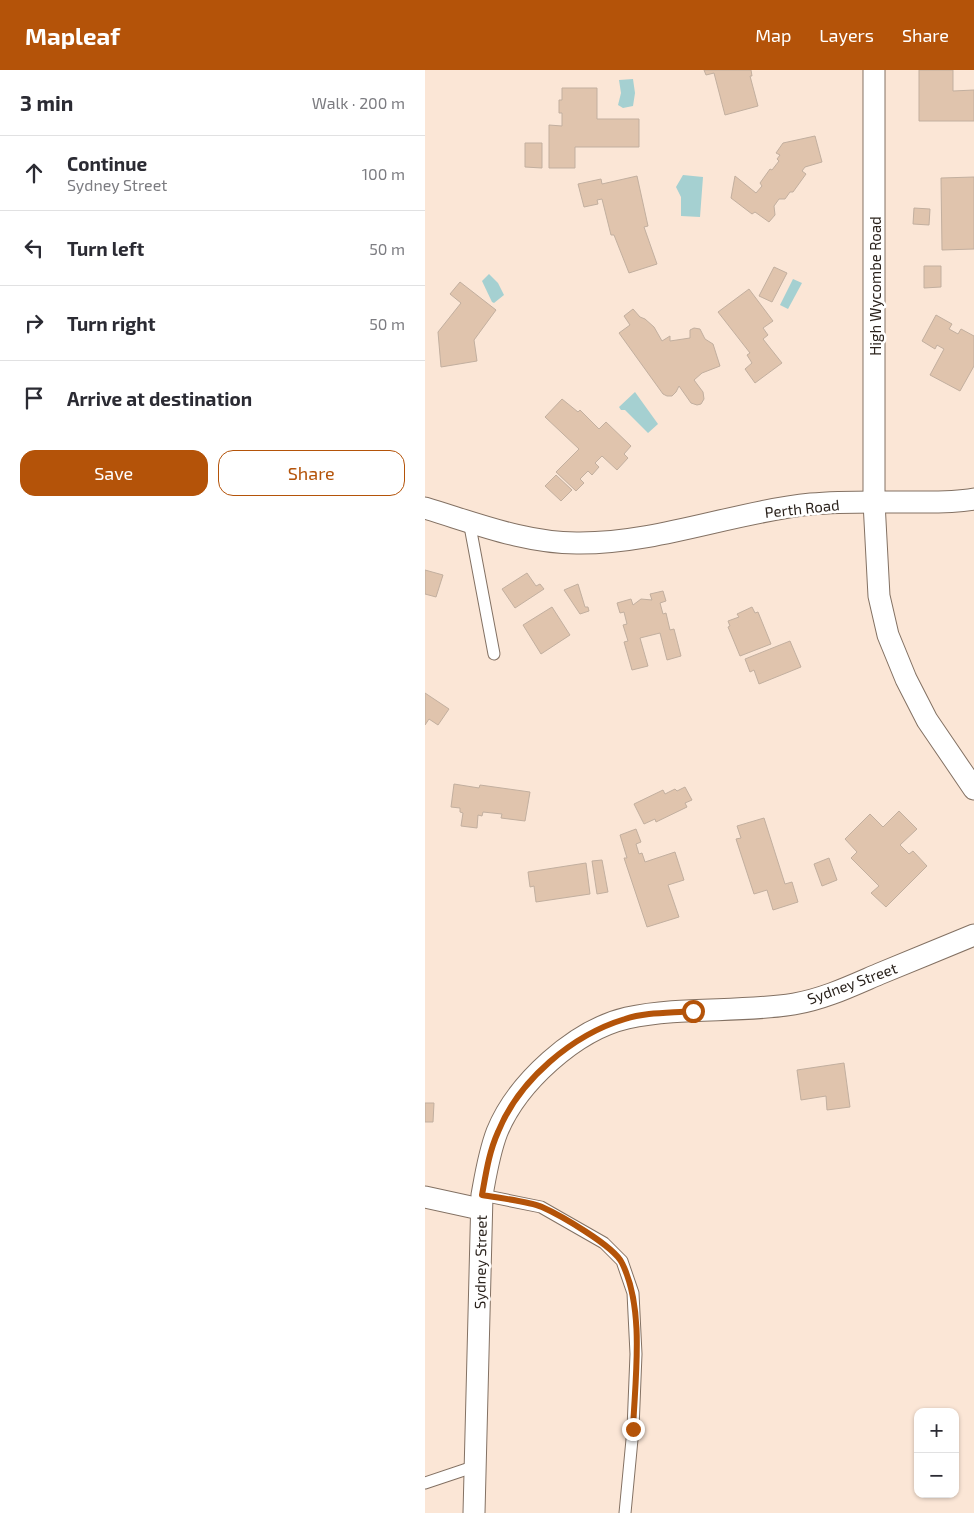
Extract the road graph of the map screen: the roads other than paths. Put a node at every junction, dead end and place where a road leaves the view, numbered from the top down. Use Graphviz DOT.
graph roads {
  1 [pos="874,70"];
  2 [pos="974,499"];
  3 [pos="874,502"];
  4 [pos="425,508"];
  5 [pos="469,521"];
  6 [pos="494,654"];
  7 [pos="974,790"];
  8 [pos="974,935"];
  9 [pos="425,1197"];
  10 [pos="481,1202"];
  11 [pos="476,1466"];
  12 [pos="425,1483"];
  13 [pos="474,1513"];
  14 [pos="625,1513"];
  1 -- 3 [label="street, High Wycombe Road"];
  2 -- 3 [label="street, Perth Road"];
  3 -- 5 [label="street, Perth Road"];
  3 -- 7 [label="street"];
  4 -- 5 [label="street, Perth Road"];
  5 -- 6 [label="lane"];
  8 -- 10 [label="street, Sydney Street"];
  9 -- 10 [label="street"];
  10 -- 11 [label="street, Sydney Street"];
  10 -- 14 [label="lane"];
  11 -- 12 [label="lane"];
  11 -- 13 [label="street, Sydney Street"];
}
